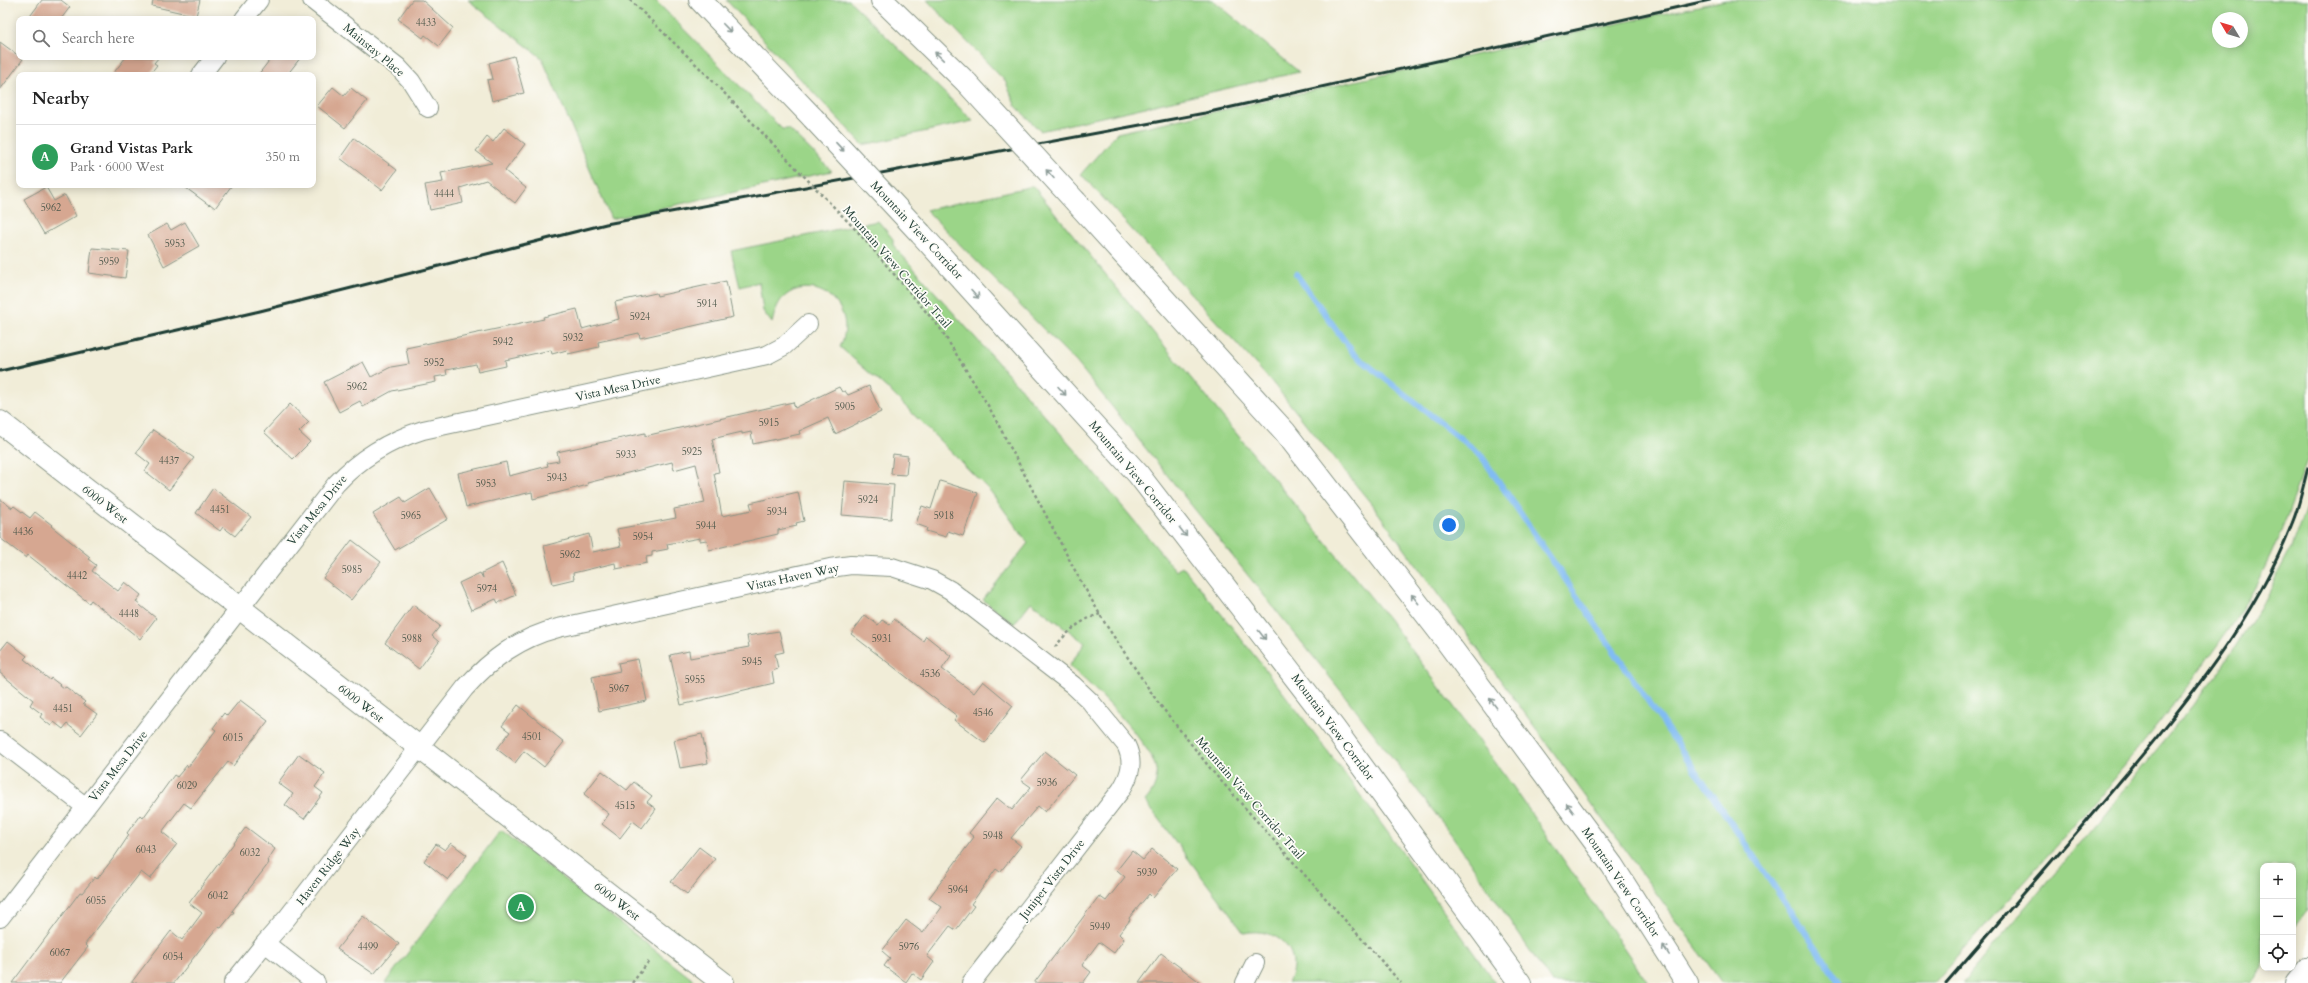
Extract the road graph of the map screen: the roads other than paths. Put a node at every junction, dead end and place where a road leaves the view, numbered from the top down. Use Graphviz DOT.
graph roads {
  1 [pos="259,0"];
  2 [pos="312,0"];
  3 [pos="700,0"];
  4 [pos="882,0"];
  5 [pos="246,16"];
  6 [pos="213,60"];
  7 [pos="203,72"];
  8 [pos="428,108"];
  9 [pos="808,324"];
  10 [pos="0,422"];
  11 [pos="240,608"];
  12 [pos="0,741"];
  13 [pos="419,747"];
  14 [pos="1130,774"];
  15 [pos="86,807"];
  16 [pos="0,918"];
  17 [pos="265,943"];
  18 [pos="1255,963"];
  19 [pos="2308,969"];
  20 [pos="233,983"];
  21 [pos="316,983"];
  22 [pos="723,983"];
  23 [pos="972,983"];
  24 [pos="1245,983"];
  25 [pos="1520,983"];
  26 [pos="1687,983"];
  27 [pos="2297,983"];
  1 -- 5 [label="street"];
  2 -- 8 [label="street, Mainstay Place"];
  3 -- 25 [label="main road, Mountain View Corridor, one-way, bridge"];
  26 -- 4 [label="main road, Mountain View Corridor, one-way, bridge"];
  6 -- 7 [label="street"];
  9 -- 11 [label="street, Vista Mesa Drive"];
  10 -- 11 [label="main road, 6000 West"];
  11 -- 13 [label="main road, 6000 West"];
  11 -- 15 [label="street, Vista Mesa Drive"];
  12 -- 15 [label="street"];
  13 -- 14 [label="street, Vistas Haven Way"];
  13 -- 17 [label="street, Haven Ridge Way"];
  13 -- 22 [label="main road, 6000 West"];
  14 -- 23 [label="street, Juniper Vista Drive"];
  15 -- 16 [label="street, Vista Mesa Drive"];
  17 -- 20 [label="street, Haven Ridge Way"];
  17 -- 21 [label="street"];
  18 -- 24 [label="street"];
  19 -- 27 [label="main road"];
}
